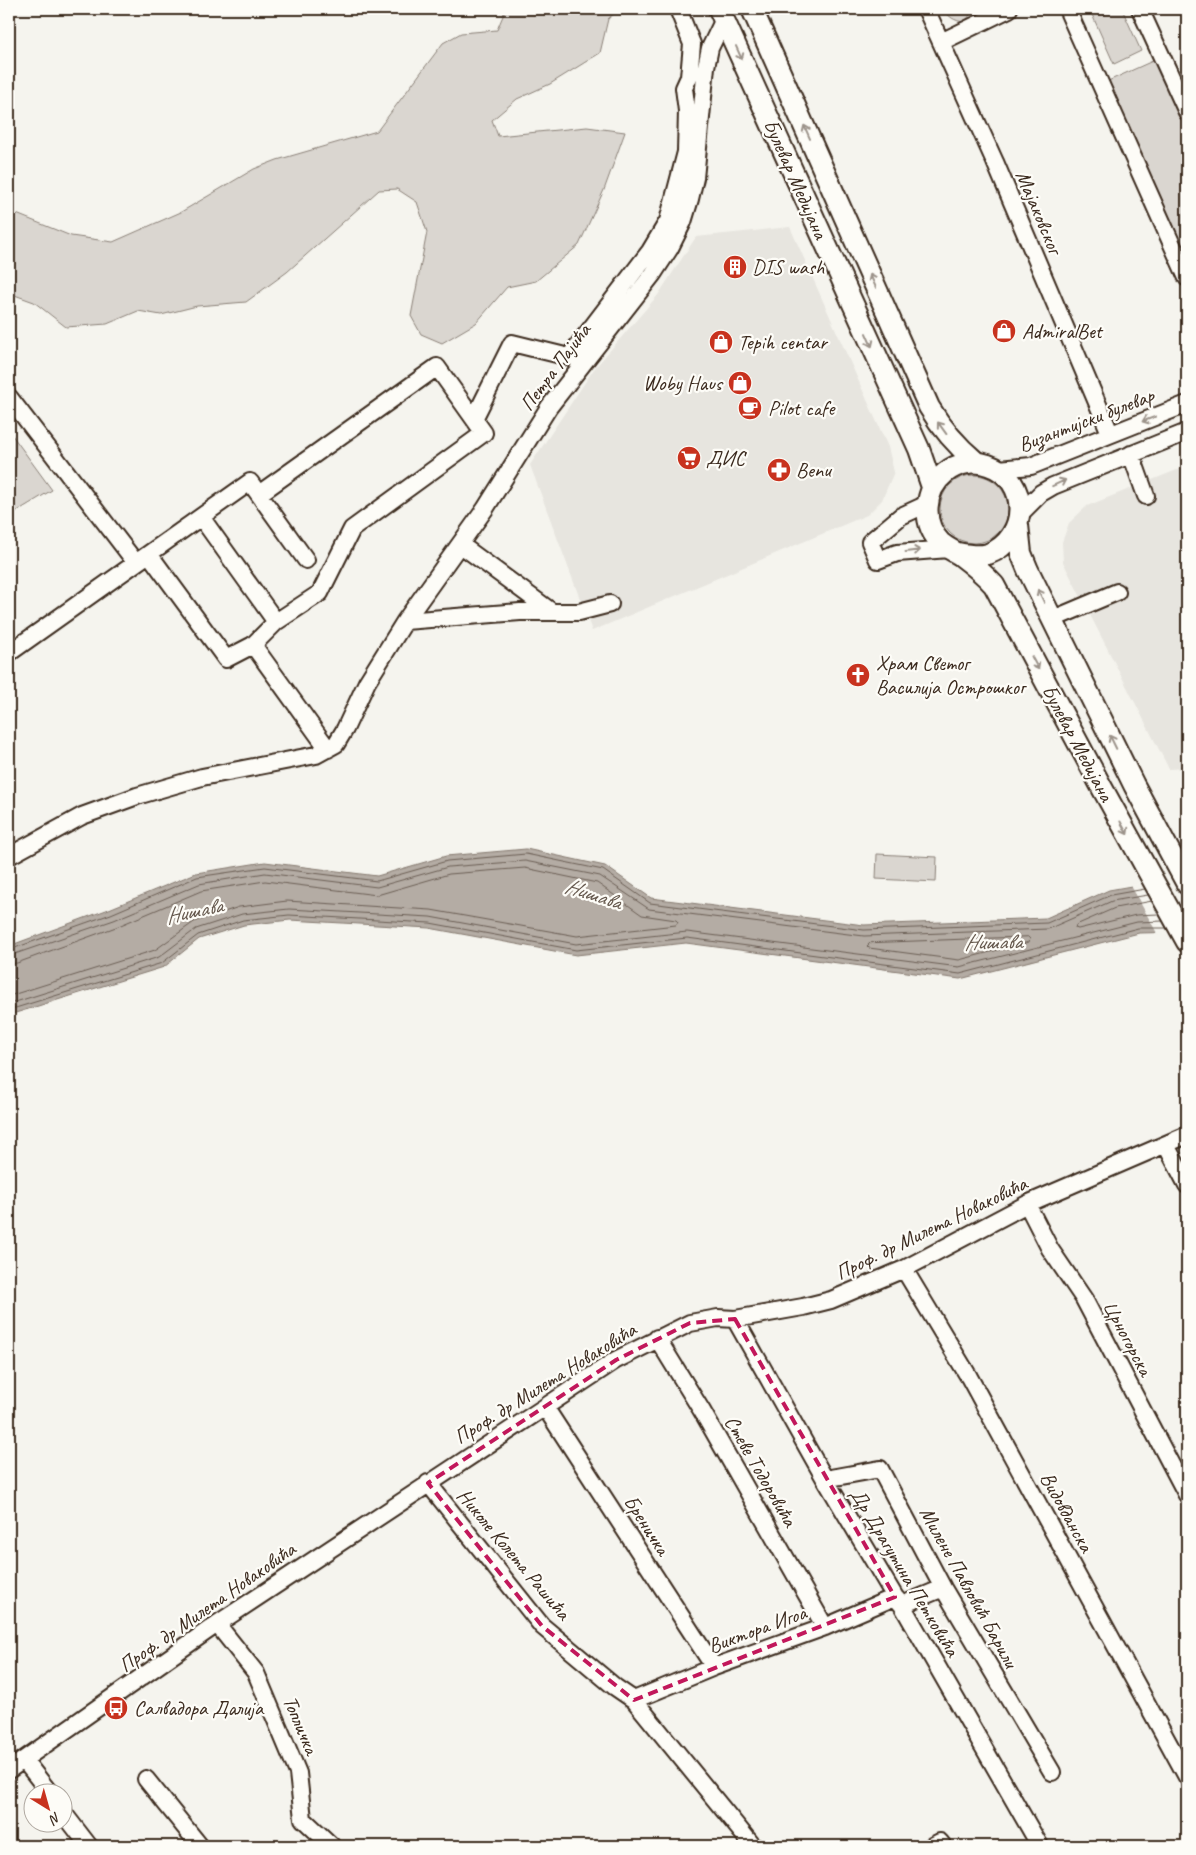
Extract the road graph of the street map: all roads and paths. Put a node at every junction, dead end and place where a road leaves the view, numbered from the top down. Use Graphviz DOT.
graph roads {
  1 [pos="678,9"];
  2 [pos="752,9"];
  3 [pos="926,9"];
  4 [pos="1009,9"];
  5 [pos="1067,9"];
  6 [pos="1140,9"];
  7 [pos="986,13"];
  8 [pos="721,14"];
  9 [pos="942,42"];
  10 [pos="1187,112"];
  11 [pos="1187,278"];
  12 [pos="9,397"];
  13 [pos="1187,404"];
  14 [pos="474,419"];
  15 [pos="1187,432"];
  16 [pos="1110,433"];
  17 [pos="1131,454"];
  18 [pos="976,462"];
  19 [pos="999,469"];
  20 [pos="259,494"];
  21 [pos="930,496"];
  22 [pos="1146,496"];
  23 [pos="201,517"];
  24 [pos="1019,519"];
  25 [pos="461,545"];
  26 [pos="953,551"];
  27 [pos="142,558"];
  28 [pos="306,560"];
  29 [pos="1117,592"];
  30 [pos="610,604"];
  31 [pos="552,612"];
  32 [pos="1053,619"];
  33 [pos="405,621"];
  34 [pos="276,622"];
  35 [pos="253,645"];
  36 [pos="9,653"];
  37 [pos="328,749"];
  38 [pos="9,856"];
  39 [pos="1187,884"];
  40 [pos="1187,942"];
  41 [pos="1187,1135"];
  42 [pos="1166,1145"];
  43 [pos="1187,1185"];
  44 [pos="1027,1204"];
  45 [pos="904,1269"];
  46 [pos="736,1320"];
  47 [pos="657,1338"];
  48 [pos="545,1408"];
  49 [pos="825,1479"];
  50 [pos="428,1483"];
  51 [pos="1187,1495"];
  52 [pos="943,1588"];
  53 [pos="898,1601"];
  54 [pos="217,1624"];
  55 [pos="825,1627"];
  56 [pos="714,1667"];
  57 [pos="634,1700"];
  58 [pos="24,1760"];
  59 [pos="9,1770"];
  60 [pos="1052,1772"];
  61 [pos="1187,1778"];
  62 [pos="146,1779"];
  63 [pos="41,1782"];
  64 [pos="72,1824"];
  65 [pos="89,1846"];
  66 [pos="200,1846"];
  67 [pos="332,1846"];
  68 [pos="753,1846"];
  69 [pos="932,1846"];
  70 [pos="942,1846"];
  71 [pos="1040,1846"];
  1 -- 14 [label="street"];
  18 -- 2 [label="main road, Булевар Медијана, one-way"];
  3 -- 9 [label="street, Мајаковског"];
  4 -- 7 [label="street"];
  5 -- 11 [label="street"];
  6 -- 10 [label="street"];
  7 -- 9 [label="street"];
  8 -- 21 [label="main road, Булевар Медијана, one-way"];
  8 -- 25 [label="street, Петра Пајића"];
  9 -- 16 [label="street, Мајаковског"];
  12 -- 27 [label="street"];
  13 -- 16 [label="street, Византијски булевар, one-way"];
  14 -- 20 [label="street"];
  14 -- 34 [label="street"];
  15 -- 17 [label="street"];
  16 -- 19 [label="street, Византијски булевар"];
  17 -- 22 [label="street"];
  24 -- 17 [label="street, one-way"];
  18 -- 19 [label="main road, Булевар Медијана"];
  18 -- 21 [label="main road"];
  19 -- 24 [label="main road, Булевар Медијана"];
  20 -- 23 [label="street"];
  20 -- 28 [label="street"];
  21 -- 26 [label="main road, Булевар Медијана"];
  21 -- 26 [label="street, one-way"];
  23 -- 27 [label="street"];
  23 -- 34 [label="street"];
  24 -- 26 [label="main road"];
  32 -- 24 [label="main road, Булевар Медијана, one-way"];
  25 -- 31 [label="street"];
  25 -- 33 [label="street, Петра Пајића"];
  26 -- 40 [label="main road, Булевар Медијана, one-way"];
  27 -- 35 [label="street"];
  27 -- 36 [label="street"];
  29 -- 32 [label="street"];
  30 -- 31 [label="street"];
  31 -- 33 [label="street"];
  39 -- 32 [label="main road, Булевар Медијана, one-way"];
  33 -- 37 [label="street, Петра Пајића"];
  34 -- 35 [label="street"];
  35 -- 37 [label="street"];
  37 -- 38 [label="street"];
  41 -- 42 [label="street, Проф. др Милета Новаковића"];
  42 -- 43 [label="street"];
  42 -- 44 [label="street, Проф. др Милета Новаковића"];
  44 -- 45 [label="street, Проф. др Милета Новаковића"];
  44 -- 51 [label="street, Црногорска"];
  45 -- 46 [label="street, Проф. др Милета Новаковића"];
  45 -- 61 [label="street, Видовданска"];
  46 -- 47 [label="street, Проф. др Милета Новаковића"];
  46 -- 49 [label="street, Др Драгутина Петковића"];
  47 -- 48 [label="street, Проф. др Милета Новаковића"];
  47 -- 55 [label="street, Стеве Тодоровића"];
  48 -- 50 [label="street, Проф. др Милета Новаковића"];
  48 -- 56 [label="street, Бреничка"];
  49 -- 52 [label="street, Милене Павловић Барили"];
  49 -- 53 [label="street, Др Драгутина Петковића"];
  50 -- 54 [label="street, Проф. др Милета Новаковића"];
  50 -- 57 [label="street, Николе Колета Рашића"];
  52 -- 53 [label="street, Виктора Игоа"];
  52 -- 60 [label="street, Милене Павловић Барили"];
  53 -- 55 [label="street, Виктора Игоа"];
  53 -- 71 [label="street, Др Драгутина Петковића"];
  54 -- 58 [label="street, Проф. др Милета Новаковића"];
  54 -- 67 [label="street, Топличка"];
  55 -- 56 [label="street, Виктора Игоа"];
  56 -- 57 [label="street, Виктора Игоа"];
  57 -- 68 [label="street, Николе Колета Рашића"];
  58 -- 59 [label="street, Проф. др Милета Новаковића"];
  58 -- 63 [label="street"];
  62 -- 66 [label="street"];
  64 -- 65 [label="street"];
  69 -- 70 [label="street"];
}
